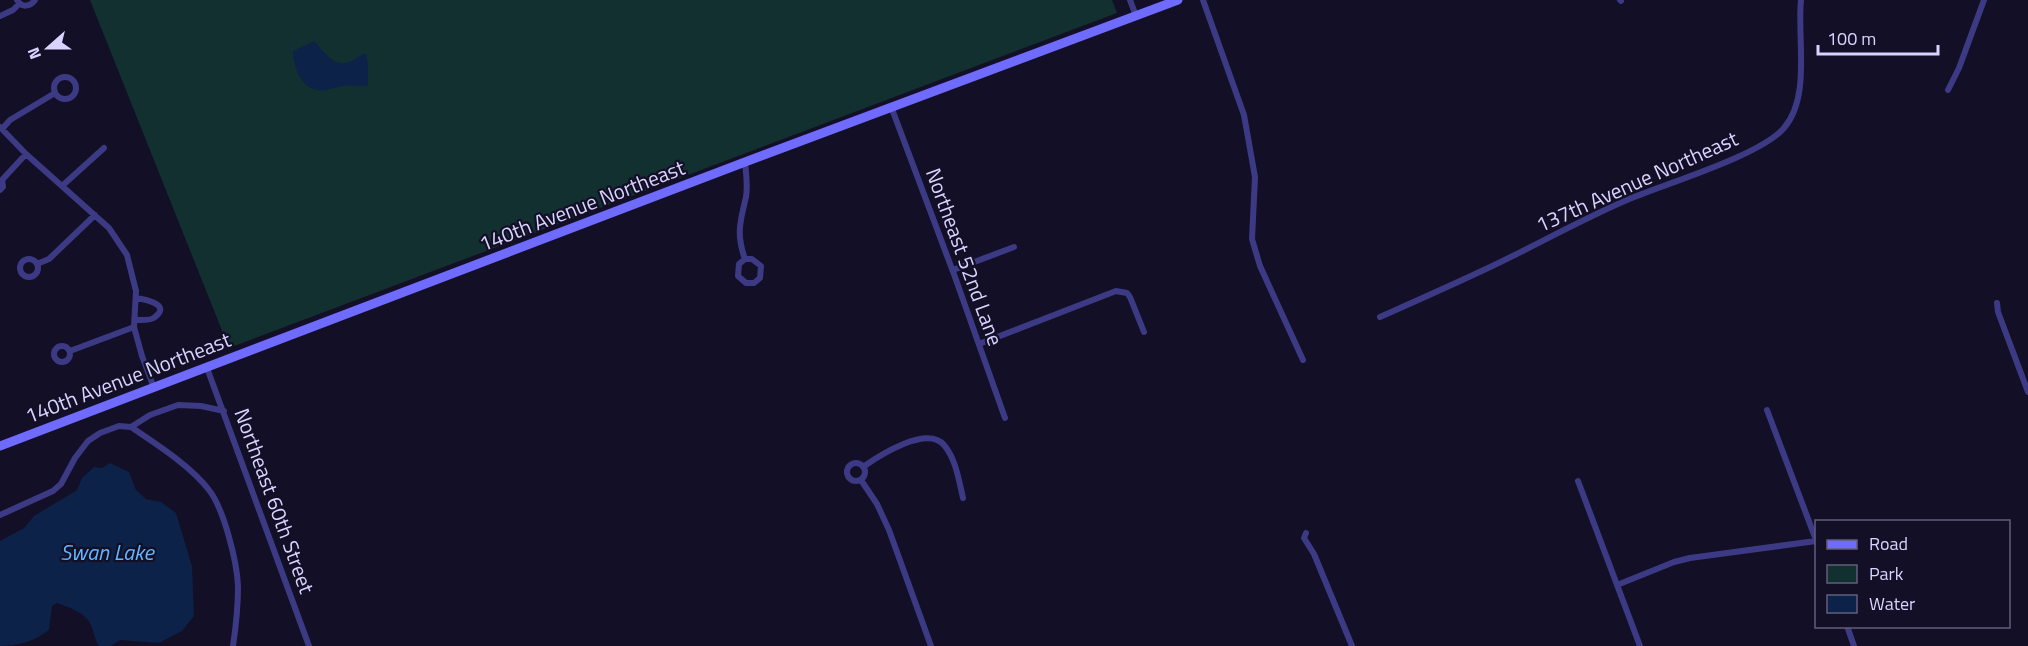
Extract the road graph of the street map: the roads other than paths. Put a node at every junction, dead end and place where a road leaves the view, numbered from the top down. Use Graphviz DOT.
graph roads {
  1 [pos="35,0"];
  2 [pos="1130,0"];
  3 [pos="1178,0"];
  4 [pos="1203,0"];
  5 [pos="1801,0"];
  6 [pos="1984,0"];
  7 [pos="18,2"];
  8 [pos="0,16"];
  9 [pos="1136,16"];
  10 [pos="1948,90"];
  11 [pos="55,93"];
  12 [pos="892,109"];
  13 [pos="1,128"];
  14 [pos="105,148"];
  15 [pos="26,154"];
  16 [pos="745,162"];
  17 [pos="1,179"];
  18 [pos="62,186"];
  19 [pos="0,190"];
  20 [pos="95,215"];
  21 [pos="1014,247"];
  22 [pos="745,259"];
  23 [pos="37,264"];
  24 [pos="953,270"];
  25 [pos="136,298"];
  26 [pos="1997,303"];
  27 [pos="1380,317"];
  28 [pos="134,324"];
  29 [pos="1144,332"];
  30 [pos="979,344"];
  31 [pos="70,351"];
  32 [pos="1303,360"];
  33 [pos="207,368"];
  34 [pos="154,388"];
  35 [pos="2028,392"];
  36 [pos="1767,410"];
  37 [pos="224,411"];
  38 [pos="1005,417"];
  39 [pos="130,427"];
  40 [pos="0,446"];
  41 [pos="863,467"];
  42 [pos="861,480"];
  43 [pos="1578,481"];
  44 [pos="963,498"];
  45 [pos="0,515"];
  46 [pos="1306,533"];
  47 [pos="1815,537"];
  48 [pos="1815,540"];
  49 [pos="1617,585"];
  50 [pos="1847,628"];
  51 [pos="233,646"];
  52 [pos="309,646"];
  53 [pos="931,646"];
  54 [pos="1352,646"];
  55 [pos="1640,646"];
  56 [pos="1854,646"];
  1 -- 7 [label="street"];
  2 -- 9 [label="street"];
  3 -- 9 [label="street, 140th Avenue Northeast"];
  4 -- 32 [label="street"];
  5 -- 27 [label="street, 137th Avenue Northeast"];
  6 -- 10 [label="street"];
  7 -- 8 [label="street"];
  9 -- 12 [label="street, 140th Avenue Northeast"];
  11 -- 13 [label="street"];
  12 -- 16 [label="street, 140th Avenue Northeast"];
  12 -- 24 [label="street, Northeast 52nd Lane"];
  13 -- 15 [label="street"];
  14 -- 18 [label="street"];
  15 -- 17 [label="street"];
  15 -- 18 [label="street"];
  16 -- 22 [label="street"];
  16 -- 33 [label="street, 140th Avenue Northeast"];
  17 -- 19 [label="street"];
  18 -- 20 [label="street"];
  20 -- 23 [label="street"];
  20 -- 25 [label="street"];
  21 -- 24 [label="street"];
  22 -- 22 [label="street"];
  24 -- 30 [label="street, Northeast 52nd Lane"];
  25 -- 28 [label="street"];
  25 -- 28 [label="street"];
  26 -- 35 [label="street"];
  28 -- 31 [label="street"];
  28 -- 34 [label="street"];
  29 -- 30 [label="street"];
  30 -- 38 [label="street, Northeast 52nd Lane"];
  33 -- 34 [label="street, 140th Avenue Northeast"];
  33 -- 37 [label="street, Northeast 60th Street"];
  34 -- 40 [label="street, 140th Avenue Northeast"];
  36 -- 47 [label="street"];
  37 -- 39 [label="street"];
  37 -- 52 [label="street, Northeast 60th Street"];
  39 -- 45 [label="street"];
  39 -- 51 [label="street"];
  41 -- 42 [label="street"];
  41 -- 42 [label="street"];
  41 -- 44 [label="street"];
  42 -- 53 [label="street"];
  43 -- 49 [label="street"];
  46 -- 54 [label="street"];
  48 -- 49 [label="street"];
  49 -- 55 [label="street"];
  50 -- 56 [label="street"];
}
